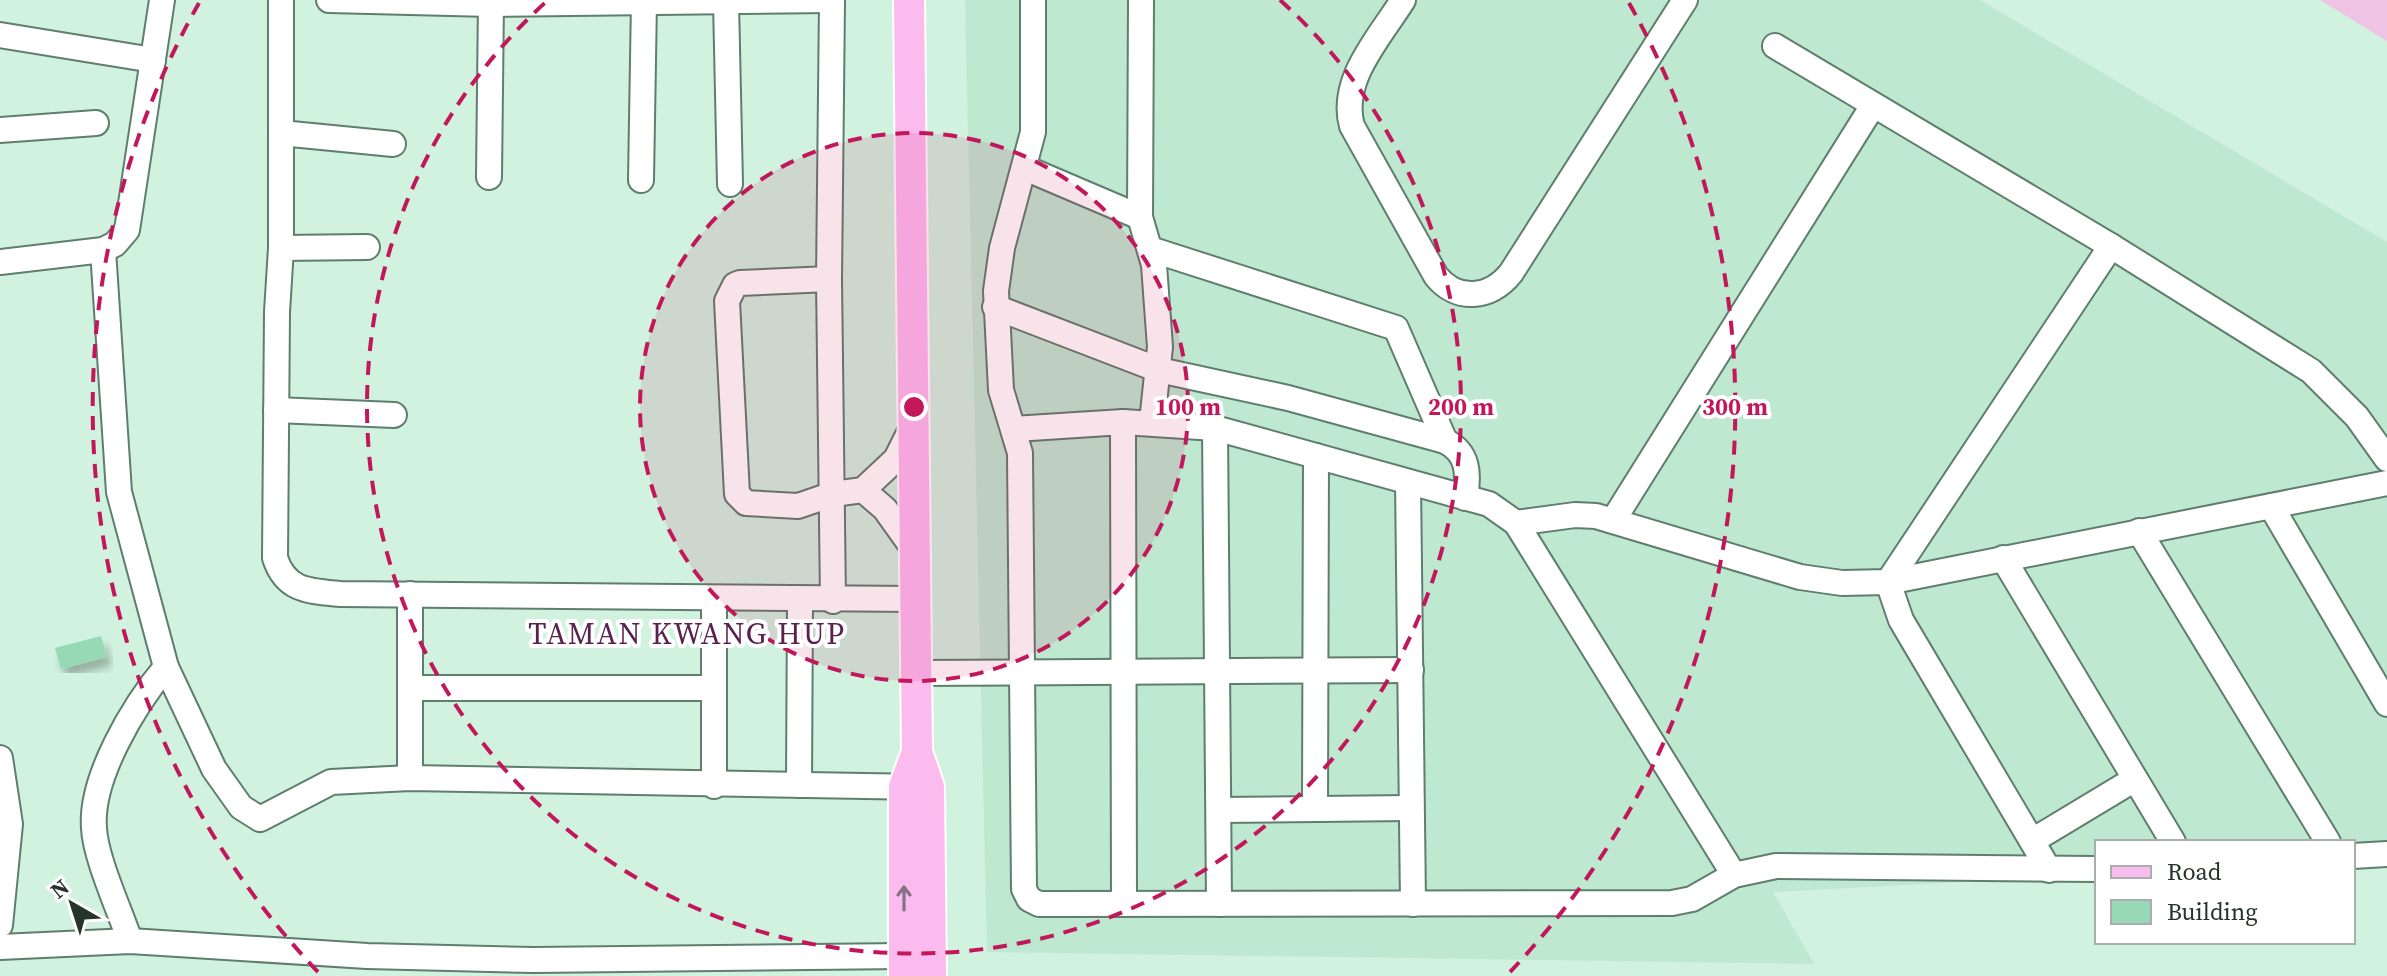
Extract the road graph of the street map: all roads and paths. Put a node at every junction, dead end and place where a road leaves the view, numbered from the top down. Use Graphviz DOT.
graph roads {
  1 [pos="162,0"];
  2 [pos="281,0"];
  3 [pos="329,0"];
  4 [pos="344,0"];
  5 [pos="909,0"];
  6 [pos="1033,0"];
  7 [pos="1141,0"];
  8 [pos="1403,0"];
  9 [pos="1685,0"];
  10 [pos="832,1"];
  11 [pos="491,2"];
  12 [pos="644,2"];
  13 [pos="726,2"];
  14 [pos="0,35"];
  15 [pos="1775,46"];
  16 [pos="153,60"];
  17 [pos="1872,107"];
  18 [pos="96,123"];
  19 [pos="0,130"];
  20 [pos="281,133"];
  21 [pos="393,144"];
  22 [pos="1025,168"];
  23 [pos="489,177"];
  24 [pos="641,180"];
  25 [pos="730,184"];
  26 [pos="1140,217"];
  27 [pos="2111,246"];
  28 [pos="367,247"];
  29 [pos="281,248"];
  30 [pos="1150,249"];
  31 [pos="103,250"];
  32 [pos="0,262"];
  33 [pos="829,279"];
  34 [pos="995,307"];
  35 [pos="1159,370"];
  36 [pos="276,410"];
  37 [pos="394,415"];
  38 [pos="1123,422"];
  39 [pos="1152,422"];
  40 [pos="913,424"];
  41 [pos="1215,428"];
  42 [pos="1014,429"];
  43 [pos="1445,441"];
  44 [pos="1316,456"];
  45 [pos="2387,459"];
  46 [pos="1408,482"];
  47 [pos="2387,483"];
  48 [pos="863,490"];
  49 [pos="833,494"];
  50 [pos="1465,498"];
  51 [pos="2271,506"];
  52 [pos="1614,519"];
  53 [pos="1516,523"];
  54 [pos="2139,531"];
  55 [pos="915,551"];
  56 [pos="2003,558"];
  57 [pos="1888,582"];
  58 [pos="410,594"];
  59 [pos="714,599"];
  60 [pos="915,599"];
  61 [pos="800,600"];
  62 [pos="833,601"];
  63 [pos="166,667"];
  64 [pos="1411,670"];
  65 [pos="1217,671"];
  66 [pos="1315,671"];
  67 [pos="1022,672"];
  68 [pos="1125,672"];
  69 [pos="916,673"];
  70 [pos="410,688"];
  71 [pos="714,688"];
  72 [pos="2387,704"];
  73 [pos="0,758"];
  74 [pos="410,778"];
  75 [pos="2135,779"];
  76 [pos="799,785"];
  77 [pos="714,786"];
  78 [pos="916,787"];
  79 [pos="1411,808"];
  80 [pos="1315,809"];
  81 [pos="1219,810"];
  82 [pos="2172,840"];
  83 [pos="2327,840"];
  84 [pos="2032,841"];
  85 [pos="2387,854"];
  86 [pos="2355,856"];
  87 [pos="2095,869"];
  88 [pos="2049,870"];
  89 [pos="1734,875"];
  90 [pos="1124,904"];
  91 [pos="1219,904"];
  92 [pos="1413,904"];
  93 [pos="0,925"];
  94 [pos="130,941"];
  95 [pos="0,947"];
  96 [pos="904,966"];
  97 [pos="931,976"];
  1 -- 16 [label="street"];
  2 -- 20 [label="street"];
  3 -- 4 [label="street"];
  4 -- 11 [label="street"];
  5 -- 40 [label="main road"];
  6 -- 22 [label="street"];
  7 -- 26 [label="street"];
  8 -- 9 [label="street"];
  10 -- 13 [label="street"];
  10 -- 33 [label="street"];
  11 -- 12 [label="street"];
  11 -- 23 [label="street"];
  12 -- 13 [label="street"];
  12 -- 24 [label="street"];
  13 -- 25 [label="street"];
  14 -- 16 [label="street"];
  15 -- 17 [label="street"];
  16 -- 31 [label="street"];
  17 -- 27 [label="street"];
  17 -- 52 [label="street"];
  18 -- 19 [label="street"];
  20 -- 21 [label="street"];
  20 -- 29 [label="street"];
  22 -- 26 [label="street"];
  22 -- 34 [label="street"];
  26 -- 30 [label="street"];
  27 -- 45 [label="street"];
  27 -- 57 [label="street"];
  28 -- 29 [label="street"];
  29 -- 36 [label="street"];
  30 -- 35 [label="street"];
  30 -- 43 [label="street"];
  31 -- 32 [label="street"];
  31 -- 63 [label="street"];
  33 -- 49 [label="street"];
  33 -- 49 [label="street"];
  34 -- 35 [label="street"];
  34 -- 42 [label="street"];
  35 -- 39 [label="street"];
  35 -- 43 [label="street"];
  36 -- 37 [label="street"];
  36 -- 58 [label="street"];
  38 -- 39 [label="street"];
  38 -- 42 [label="street"];
  38 -- 68 [label="street"];
  39 -- 41 [label="street"];
  40 -- 48 [label="street"];
  40 -- 55 [label="main road"];
  41 -- 44 [label="street"];
  41 -- 65 [label="street"];
  42 -- 67 [label="street"];
  43 -- 50 [label="street"];
  44 -- 46 [label="street"];
  44 -- 66 [label="street"];
  46 -- 50 [label="street"];
  46 -- 64 [label="street"];
  47 -- 51 [label="street"];
  48 -- 49 [label="street"];
  48 -- 55 [label="street"];
  49 -- 62 [label="street"];
  50 -- 53 [label="street"];
  51 -- 54 [label="street"];
  51 -- 72 [label="street"];
  52 -- 53 [label="street"];
  52 -- 57 [label="street"];
  53 -- 89 [label="street"];
  54 -- 56 [label="street"];
  54 -- 83 [label="street"];
  55 -- 60 [label="main road"];
  56 -- 57 [label="street"];
  56 -- 75 [label="street"];
  57 -- 84 [label="street"];
  58 -- 59 [label="street"];
  58 -- 70 [label="street"];
  59 -- 61 [label="street"];
  59 -- 71 [label="street"];
  60 -- 62 [label="street"];
  60 -- 69 [label="main road"];
  61 -- 62 [label="street"];
  61 -- 76 [label="street"];
  63 -- 74 [label="street"];
  63 -- 94 [label="street"];
  64 -- 66 [label="street"];
  64 -- 79 [label="street"];
  65 -- 66 [label="street"];
  65 -- 68 [label="street"];
  65 -- 81 [label="street"];
  66 -- 80 [label="street"];
  67 -- 68 [label="street"];
  67 -- 69 [label="street"];
  67 -- 90 [label="street"];
  68 -- 90 [label="street"];
  69 -- 78 [label="main road"];
  70 -- 71 [label="street"];
  70 -- 74 [label="street"];
  71 -- 77 [label="street"];
  73 -- 93 [label="street"];
  74 -- 77 [label="street"];
  75 -- 82 [label="street"];
  75 -- 84 [label="street"];
  76 -- 77 [label="street"];
  76 -- 78 [label="street"];
  96 -- 78 [label="main road, one-way"];
  78 -- 97 [label="main road"];
  79 -- 80 [label="street"];
  79 -- 92 [label="street"];
  80 -- 81 [label="street"];
  81 -- 91 [label="street"];
  84 -- 88 [label="street"];
  85 -- 86 [label="street"];
  87 -- 88 [label="street"];
  88 -- 89 [label="street"];
  89 -- 92 [label="street"];
  90 -- 91 [label="street"];
  91 -- 92 [label="street"];
  94 -- 95 [label="street"];
  94 -- 96 [label="street"];
}
